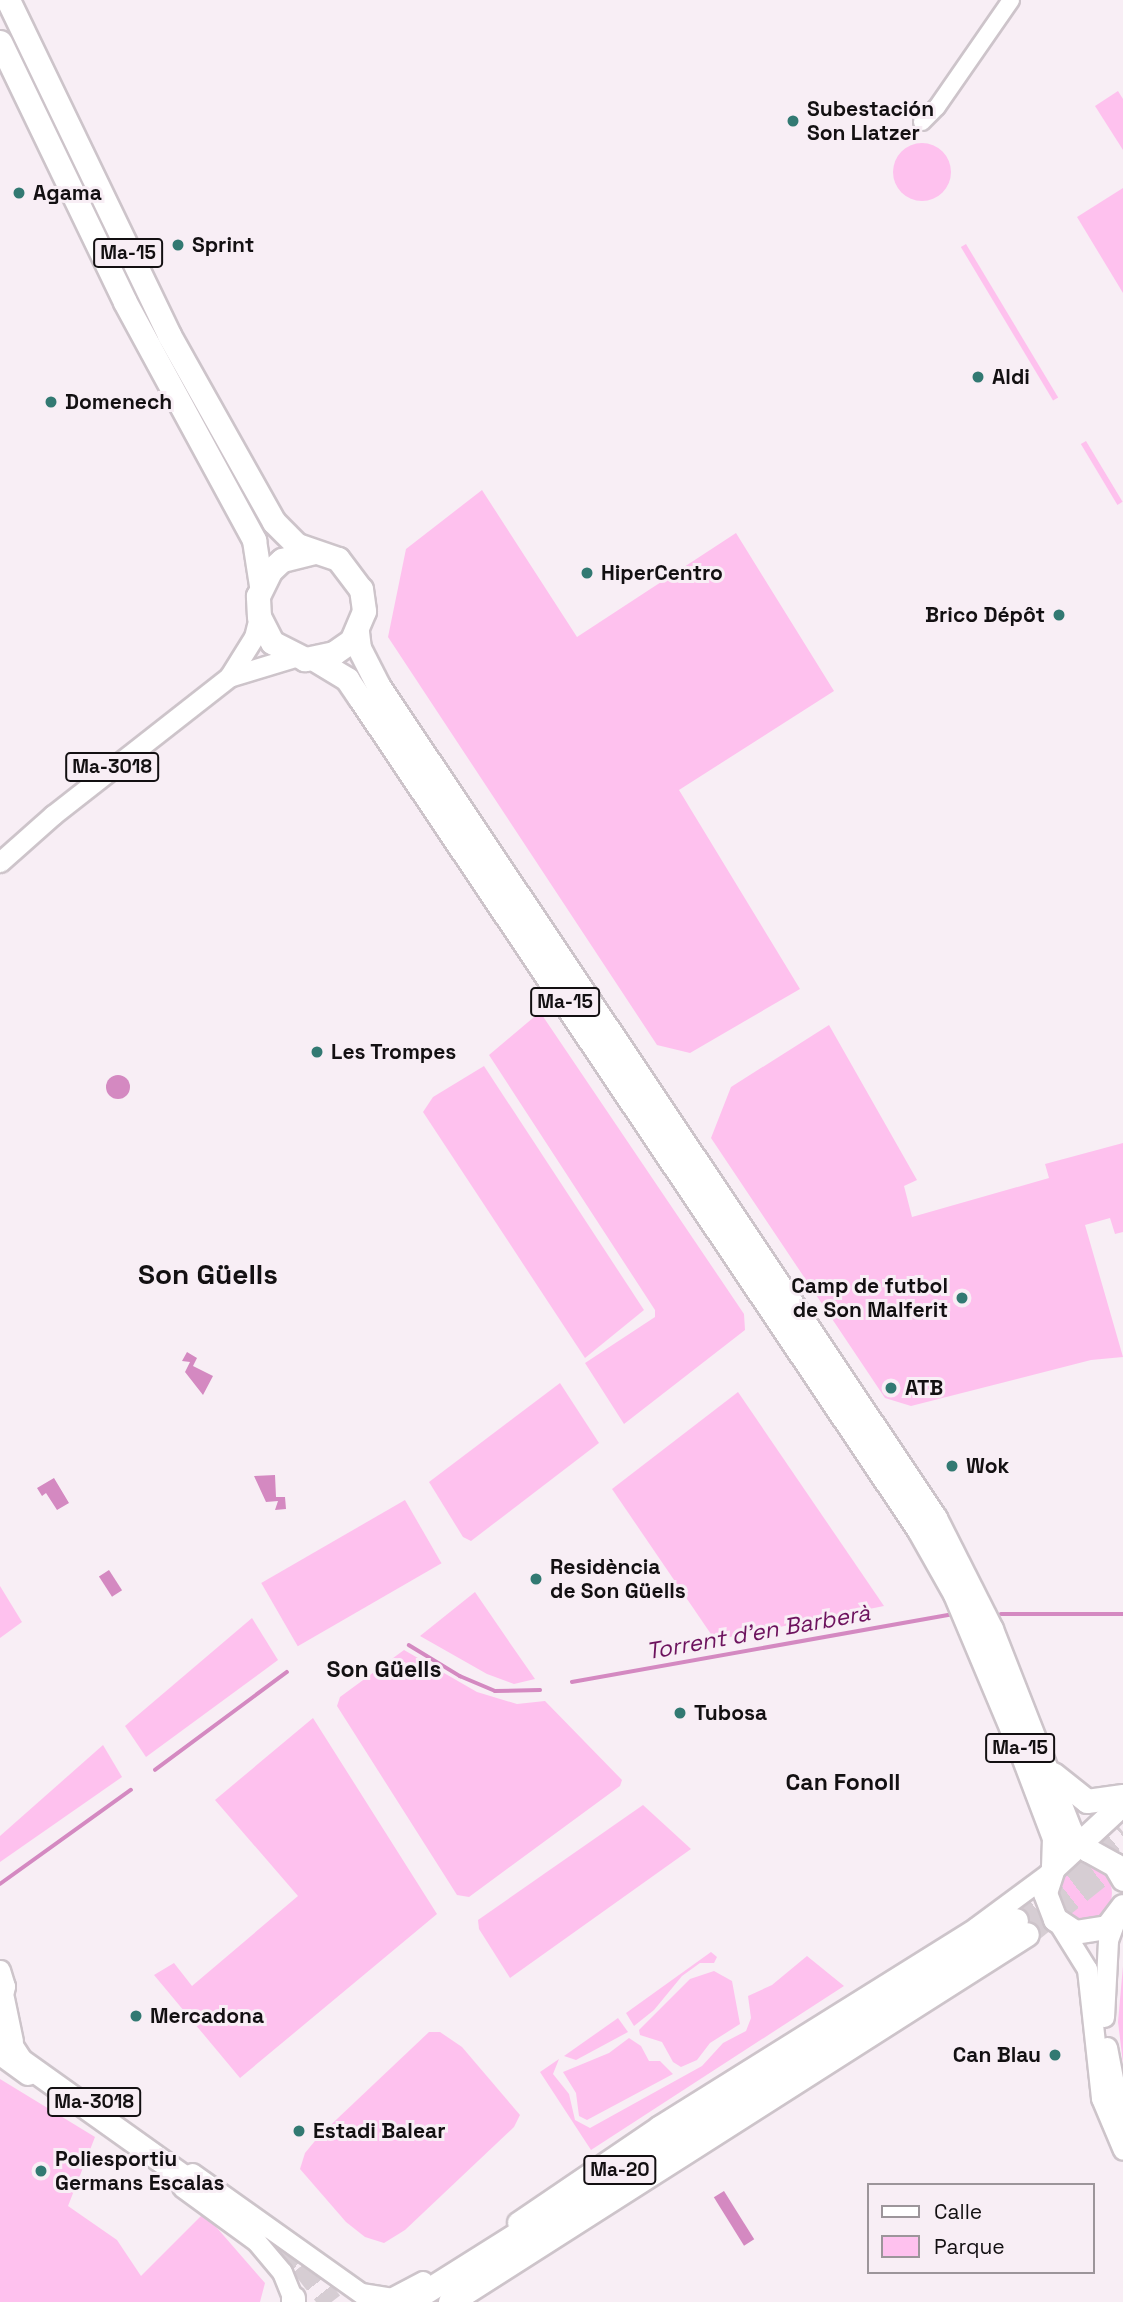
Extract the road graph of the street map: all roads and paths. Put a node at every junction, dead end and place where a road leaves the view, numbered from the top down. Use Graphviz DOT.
graph roads {
  1 [pos="8,0"];
  2 [pos="1011,0"];
  3 [pos="0,42"];
  4 [pos="922,122"];
  5 [pos="313,552"];
  6 [pos="261,585"];
  7 [pos="259,617"];
  8 [pos="357,632"];
  9 [pos="305,658"];
  10 [pos="229,677"];
  11 [pos="0,862"];
  12 [pos="1047,1767"];
  13 [pos="1123,1797"];
  14 [pos="1123,1803"];
  15 [pos="1070,1859"];
  16 [pos="1123,1879"];
  17 [pos="1121,1918"];
  18 [pos="1059,1923"];
  19 [pos="0,1970"];
  20 [pos="2,2004"];
  21 [pos="0,2029"];
  22 [pos="0,2056"];
  23 [pos="1123,2130"];
  24 [pos="1123,2150"];
  25 [pos="210,2191"];
  26 [pos="568,2241"];
  27 [pos="403,2298"];
  28 [pos="293,2301"];
  29 [pos="347,2302"];
  30 [pos="450,2302"];
  31 [pos="467,2302"];
  1 -- 5 [label="highway, Ma-15"];
  2 -- 4 [label="street"];
  3 -- 6 [label="highway, Ma-15"];
  5 -- 6 [label="highway"];
  5 -- 8 [label="highway, Ma-15"];
  6 -- 7 [label="highway, Ma-15"];
  7 -- 9 [label="highway, Ma-15"];
  7 -- 10 [label="main road, Ma-3018"];
  8 -- 9 [label="highway"];
  8 -- 12 [label="highway, Ma-15"];
  9 -- 10 [label="main road, Ma-3018"];
  9 -- 15 [label="highway, Ma-15"];
  10 -- 11 [label="main road, Ma-3018"];
  12 -- 13 [label="highway"];
  12 -- 15 [label="highway, Ma-15"];
  14 -- 15 [label="highway"];
  15 -- 16 [label="highway, Ma-15"];
  15 -- 18 [label="highway, Ma-15"];
  15 -- 27 [label="main road"];
  17 -- 18 [label="highway"];
  17 -- 23 [label="main road"];
  18 -- 24 [label="main road"];
  19 -- 20 [label="main road, Ma-3018"];
  20 -- 25 [label="main road, Ma-3018"];
  21 -- 25 [label="highway"];
  22 -- 28 [label="main road, Ma-3018"];
  25 -- 27 [label="main road, Ma-3018"];
  25 -- 29 [label="main road"];
  26 -- 31 [label="highway"];
  27 -- 30 [label="highway, Ma-20"];
}
